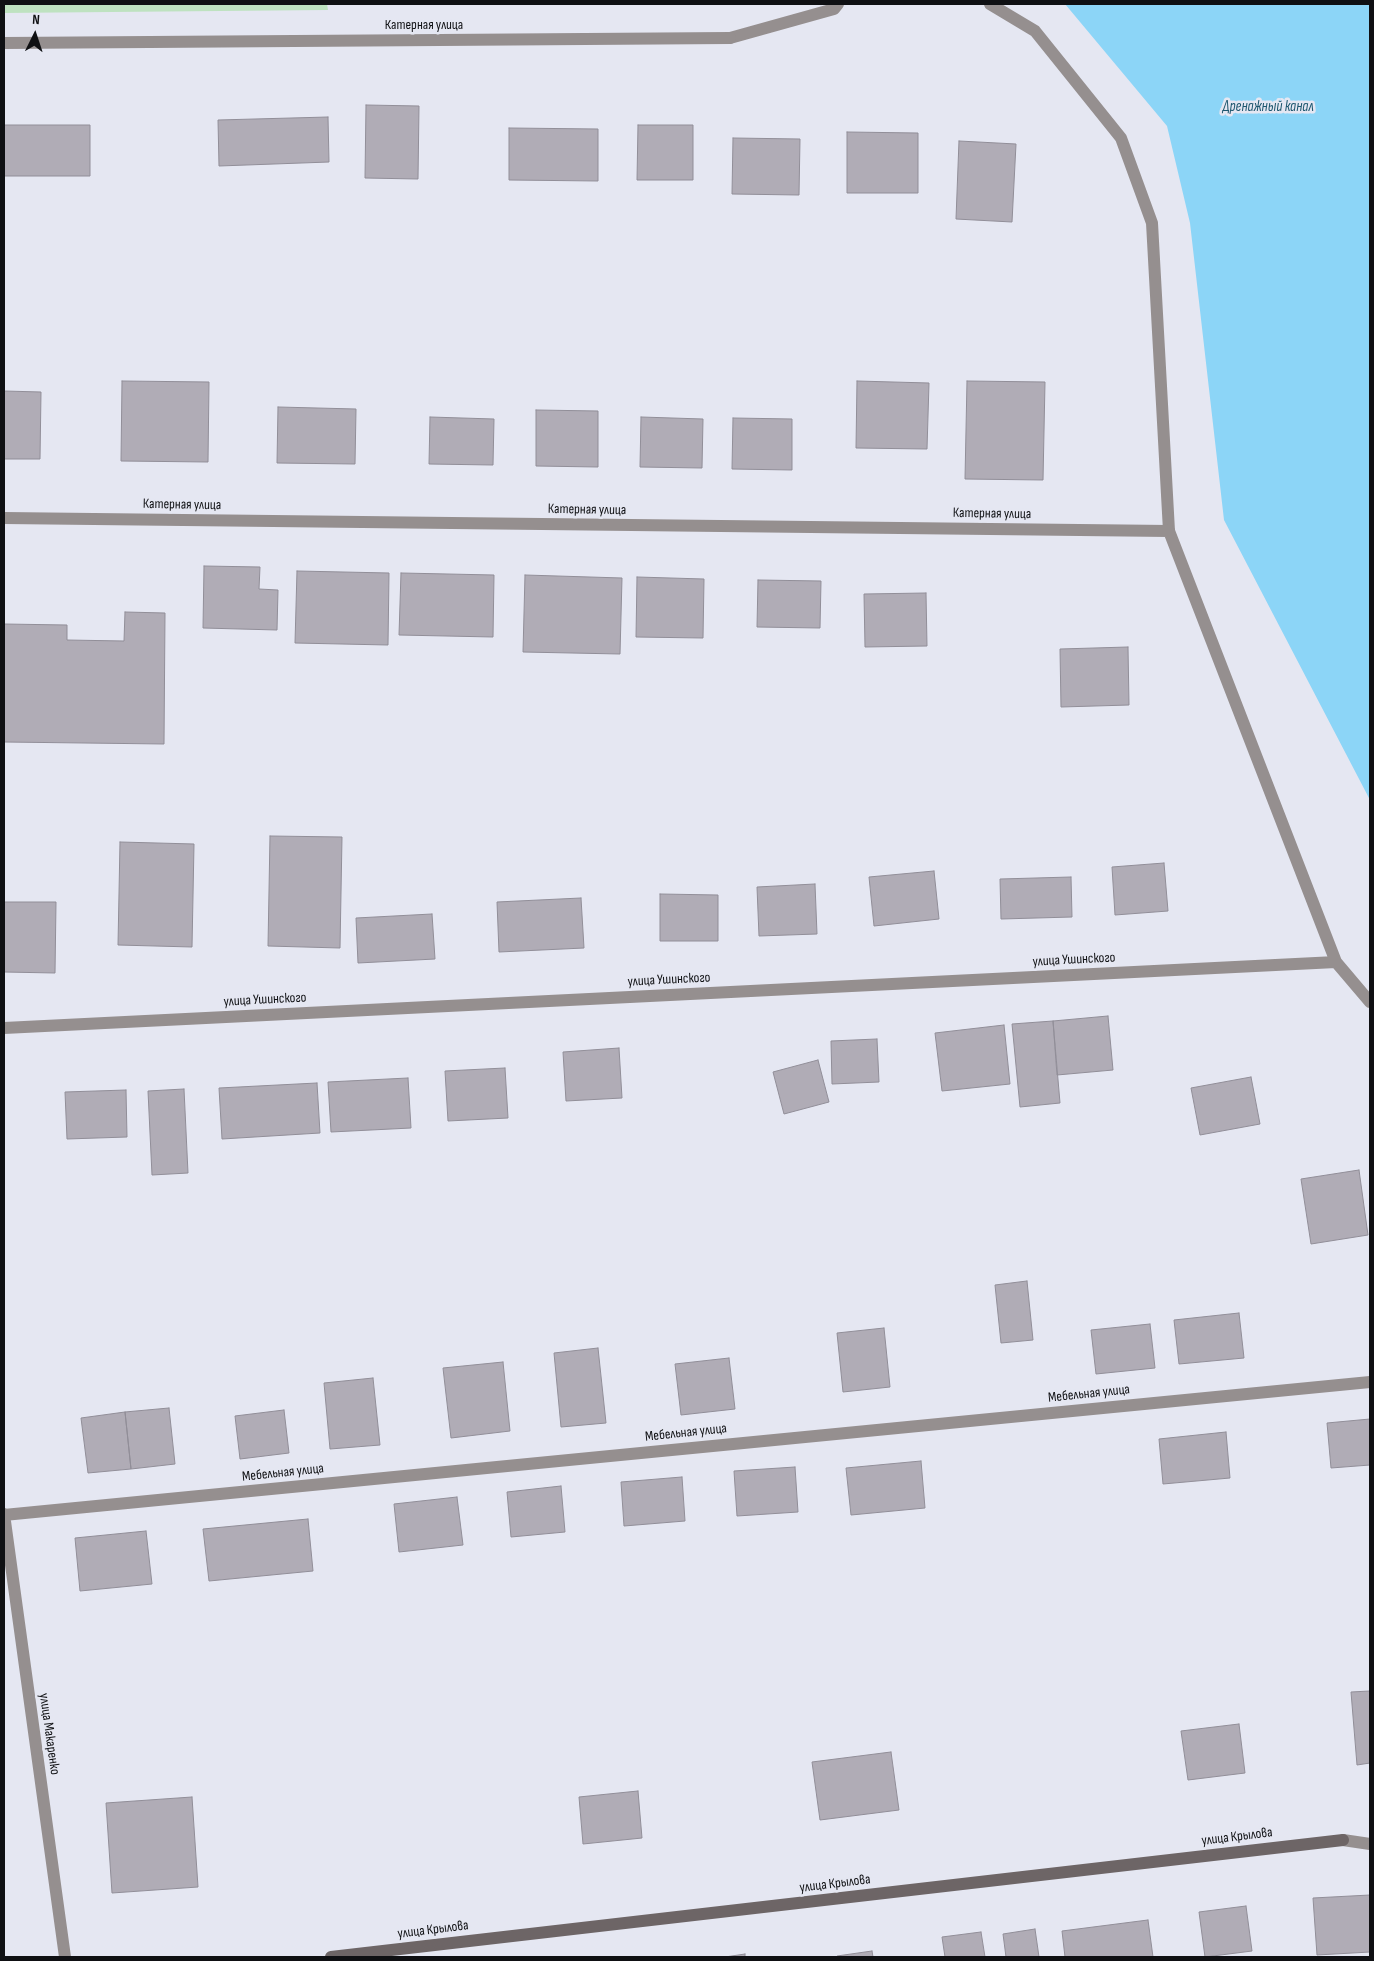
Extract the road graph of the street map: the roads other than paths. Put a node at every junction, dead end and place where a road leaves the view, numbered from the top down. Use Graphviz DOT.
graph roads {
  1 [pos="838,4"];
  2 [pos="990,4"];
  3 [pos="4,43"];
  4 [pos="4,518"];
  5 [pos="1169,531"];
  6 [pos="1336,962"];
  7 [pos="1370,1002"];
  8 [pos="4,1028"];
  9 [pos="1370,1382"];
  10 [pos="4,1514"];
  11 [pos="1370,1844"];
  12 [pos="65,1957"];
  13 [pos="331,1957"];
  1 -- 3 [label="street, Катерная улица"];
  2 -- 5 [label="street"];
  4 -- 5 [label="street, Катерная улица"];
  5 -- 6 [label="street"];
  6 -- 7 [label="street"];
  6 -- 8 [label="street, улица Ушинского"];
  9 -- 10 [label="street, Мебельная улица"];
  10 -- 12 [label="street, улица Макаренко"];
  11 -- 13 [label="street, улица Крылова"];
}
